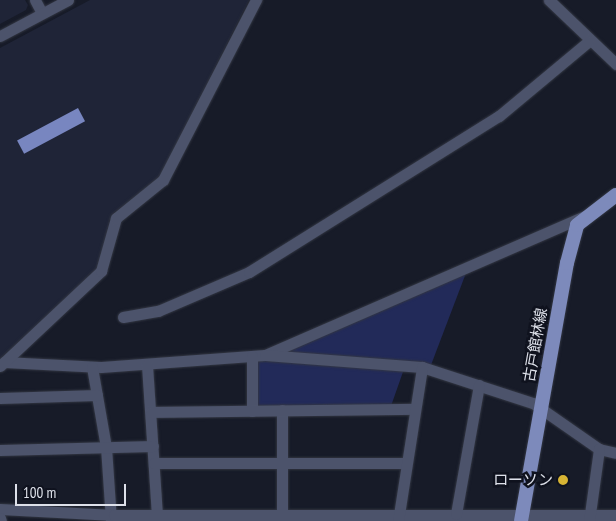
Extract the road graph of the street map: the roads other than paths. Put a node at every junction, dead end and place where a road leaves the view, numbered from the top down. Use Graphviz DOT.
graph roads {
  1 [pos="35,0"];
  2 [pos="68,0"];
  3 [pos="256,0"];
  4 [pos="549,0"];
  5 [pos="42,14"];
  6 [pos="0,36"];
  7 [pos="590,41"];
  8 [pos="616,64"];
  9 [pos="616,195"];
  10 [pos="586,215"];
  11 [pos="123,316"];
  12 [pos="265,355"];
  13 [pos="252,356"];
  14 [pos="2,364"];
  15 [pos="148,365"];
  16 [pos="92,367"];
  17 [pos="422,367"];
  18 [pos="479,385"];
  19 [pos="97,396"];
  20 [pos="0,398"];
  21 [pos="541,406"];
  22 [pos="415,409"];
  23 [pos="282,410"];
  24 [pos="252,411"];
  25 [pos="151,412"];
  26 [pos="153,446"];
  27 [pos="106,447"];
  28 [pos="599,449"];
  29 [pos="0,450"];
  30 [pos="616,454"];
  31 [pos="282,462"];
  32 [pos="154,463"];
  33 [pos="406,463"];
  34 [pos="0,510"];
  35 [pos="157,514"];
  36 [pos="456,514"];
  37 [pos="616,515"];
  38 [pos="110,518"];
  39 [pos="282,518"];
  40 [pos="398,518"];
  41 [pos="521,518"];
  42 [pos="590,518"];
  1 -- 5 [label="street"];
  2 -- 5 [label="street"];
  3 -- 14 [label="street"];
  4 -- 7 [label="street"];
  5 -- 6 [label="street"];
  7 -- 8 [label="street"];
  7 -- 11 [label="street"];
  9 -- 10 [label="main road, 古戸館林線"];
  10 -- 12 [label="street"];
  10 -- 21 [label="main road, 古戸館林線"];
  12 -- 13 [label="street"];
  12 -- 17 [label="street"];
  13 -- 15 [label="street"];
  13 -- 24 [label="street"];
  14 -- 16 [label="street"];
  15 -- 16 [label="street"];
  15 -- 25 [label="street"];
  16 -- 19 [label="street"];
  17 -- 18 [label="street"];
  17 -- 22 [label="street"];
  18 -- 21 [label="street"];
  18 -- 36 [label="street"];
  19 -- 20 [label="street"];
  19 -- 27 [label="street"];
  21 -- 28 [label="street"];
  21 -- 41 [label="main road, 古戸館林線"];
  22 -- 23 [label="street"];
  22 -- 33 [label="street"];
  23 -- 24 [label="street"];
  23 -- 31 [label="street"];
  24 -- 25 [label="street"];
  25 -- 26 [label="street"];
  26 -- 27 [label="street"];
  26 -- 32 [label="street"];
  27 -- 29 [label="street"];
  27 -- 38 [label="street"];
  28 -- 30 [label="street"];
  28 -- 42 [label="street"];
  31 -- 32 [label="street"];
  31 -- 33 [label="street"];
  31 -- 39 [label="street"];
  32 -- 35 [label="street"];
  33 -- 40 [label="street"];
  34 -- 38 [label="street"];
  35 -- 38 [label="street"];
  35 -- 39 [label="street"];
  36 -- 40 [label="street"];
  36 -- 41 [label="street"];
  37 -- 42 [label="street"];
  39 -- 40 [label="street"];
  41 -- 42 [label="street"];
}
